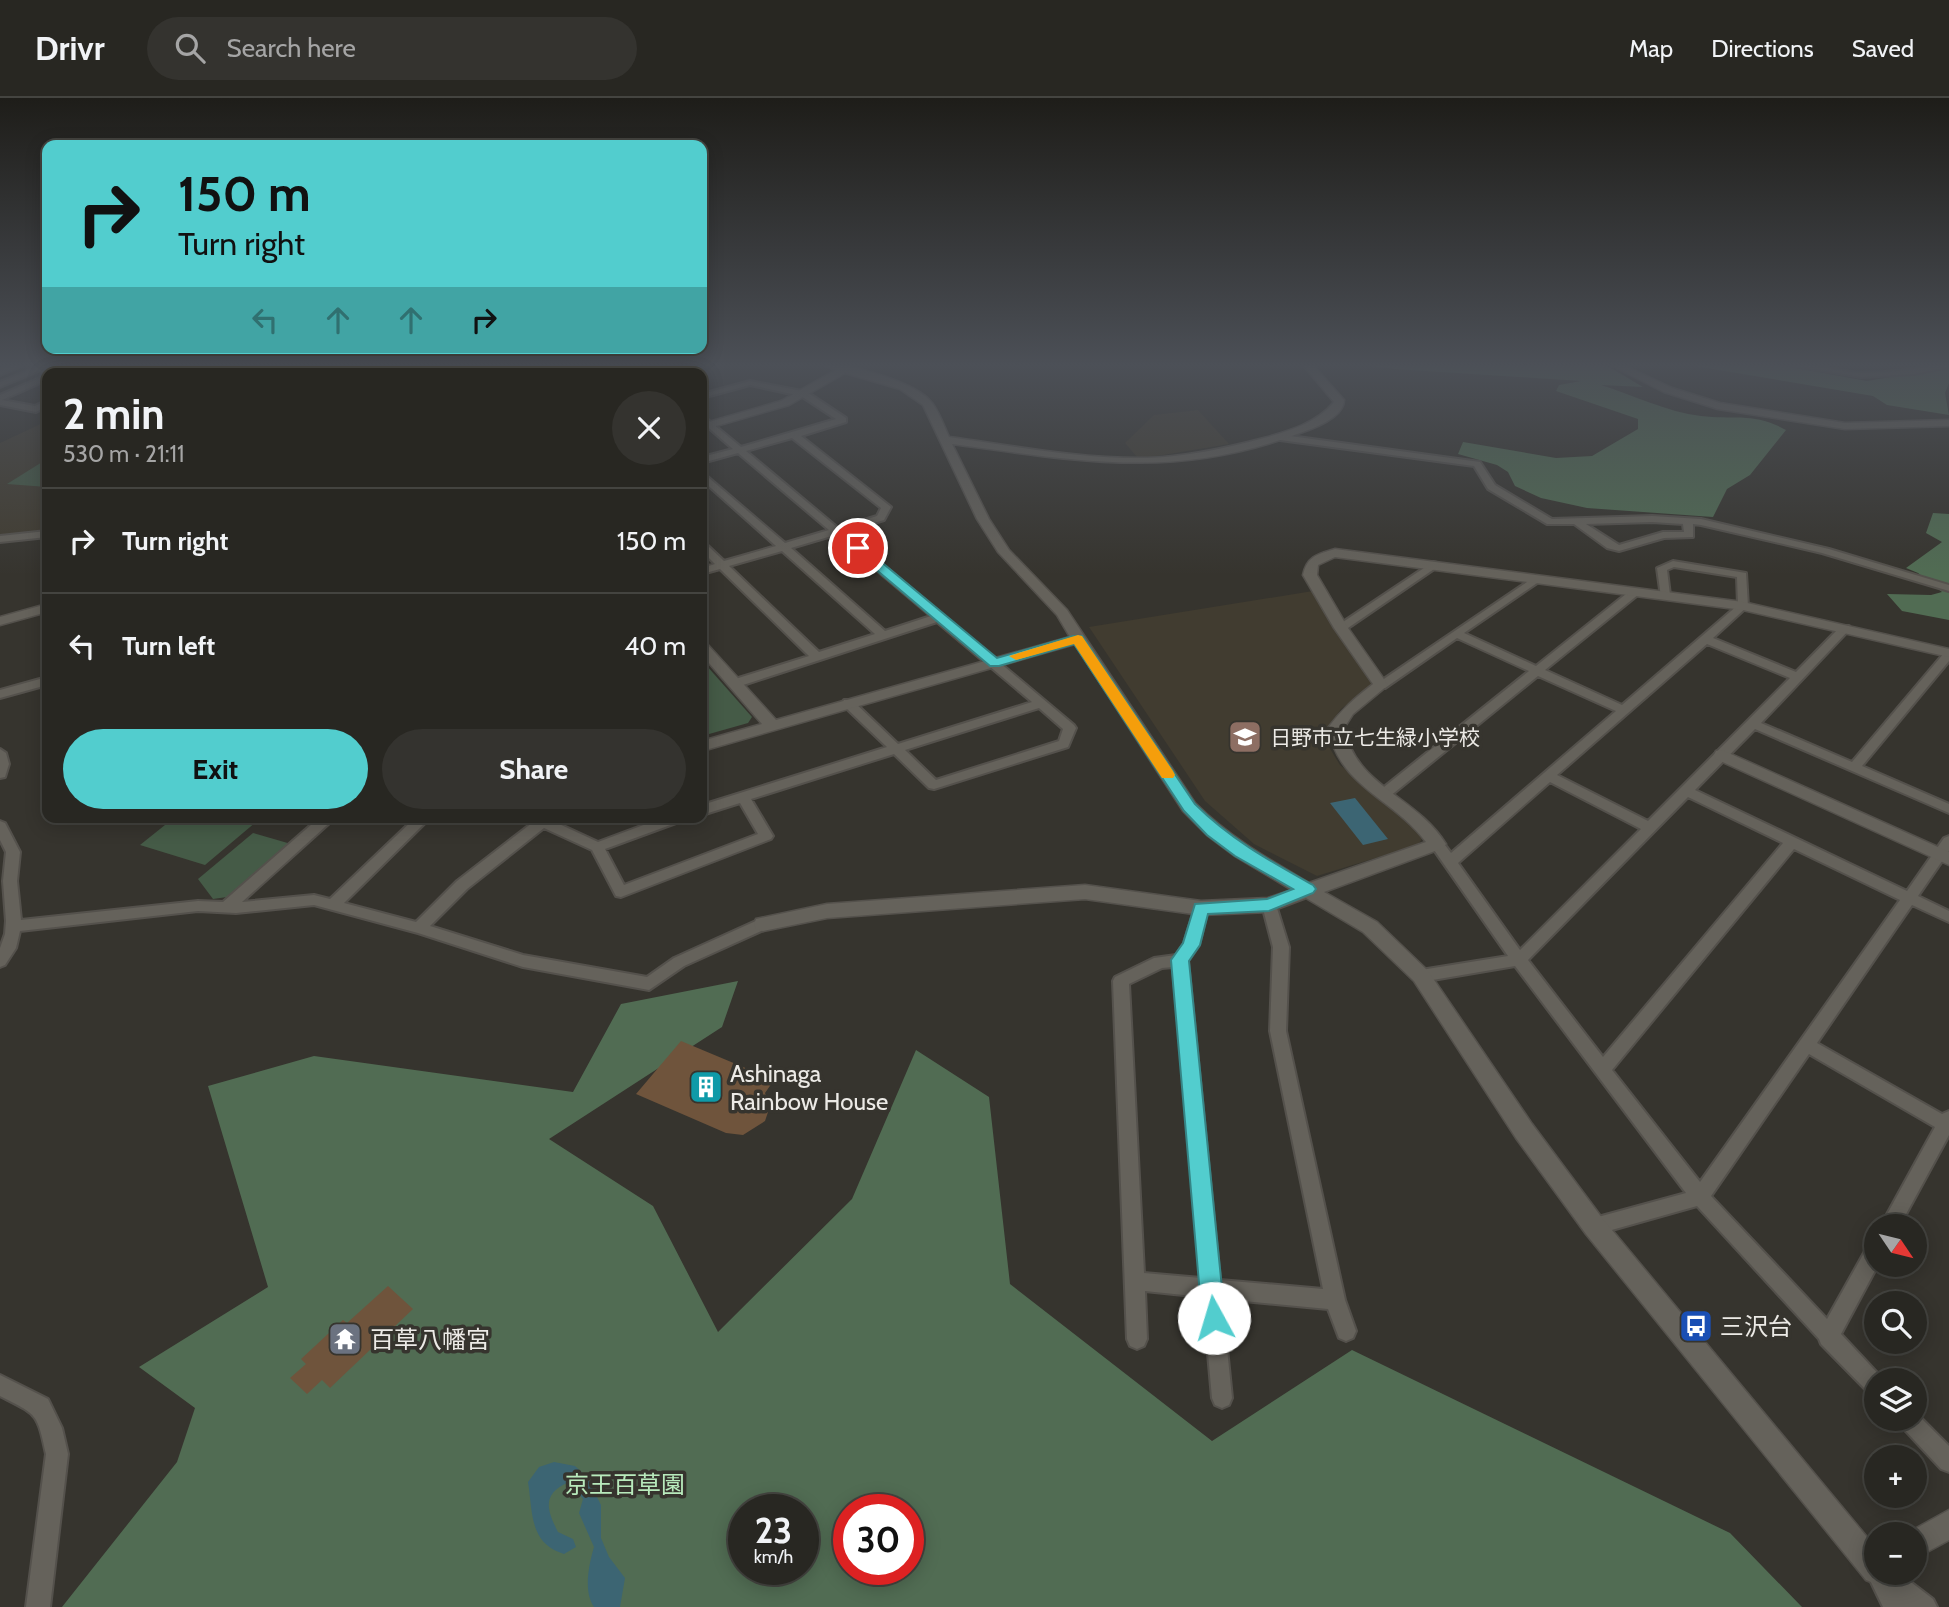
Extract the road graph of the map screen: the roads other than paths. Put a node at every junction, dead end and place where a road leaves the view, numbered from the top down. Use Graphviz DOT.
graph roads {
  1 [pos="719,434"];
  2 [pos="943,434"];
  3 [pos="1291,434"];
  4 [pos="794,435"];
  5 [pos="1283,438"];
  6 [pos="946,440"];
  7 [pos="738,450"];
  8 [pos="707,459"];
  9 [pos="707,479"];
  10 [pos="1687,520"];
  11 [pos="1577,522"];
  12 [pos="837,531"];
  13 [pos="42,535"];
  14 [pos="0,539"];
  15 [pos="781,546"];
  16 [pos="707,550"];
  17 [pos="722,565"];
  18 [pos="1433,565"];
  19 [pos="707,570"];
  20 [pos="1536,579"];
  21 [pos="1949,589"];
  22 [pos="1635,592"];
  23 [pos="1665,594"];
  24 [pos="1743,606"];
  25 [pos="42,609"];
  26 [pos="940,617"];
  27 [pos="0,621"];
  28 [pos="1341,628"];
  29 [pos="1845,628"];
  30 [pos="1456,634"];
  31 [pos="883,635"];
  32 [pos="1078,639"];
  33 [pos="1705,639"];
  34 [pos="1949,653"];
  35 [pos="816,656"];
  36 [pos="707,657"];
  37 [pos="994,663"];
  38 [pos="1537,670"];
  39 [pos="1798,677"];
  40 [pos="42,682"];
  41 [pos="736,683"];
  42 [pos="1381,685"];
  43 [pos="0,694"];
  44 [pos="848,703"];
  45 [pos="1041,703"];
  46 [pos="1624,710"];
  47 [pos="1753,724"];
  48 [pos="772,725"];
  49 [pos="707,744"];
  50 [pos="895,748"];
  51 [pos="0,752"];
  52 [pos="1722,755"];
  53 [pos="1854,768"];
  54 [pos="0,774"];
  55 [pos="1548,776"];
  56 [pos="1686,792"];
  57 [pos="1384,794"];
  58 [pos="743,797"];
  59 [pos="707,808"];
  60 [pos="1949,809"];
  61 [pos="322,823"];
  62 [pos="419,823"];
  63 [pos="534,823"];
  64 [pos="544,823"];
  65 [pos="663,823"];
  66 [pos="0,826"];
  67 [pos="1650,828"];
  68 [pos="1792,842"];
  69 [pos="1437,844"];
  70 [pos="597,847"];
  71 [pos="1946,851"];
  72 [pos="1451,862"];
  73 [pos="1307,889"];
  74 [pos="1909,897"];
  75 [pos="333,905"];
  76 [pos="1269,905"];
  77 [pos="227,908"];
  78 [pos="1201,908"];
  79 [pos="1949,917"];
  80 [pos="763,923"];
  81 [pos="15,926"];
  82 [pos="419,928"];
  83 [pos="1180,960"];
  84 [pos="1519,960"];
  85 [pos="0,961"];
  86 [pos="1421,976"];
  87 [pos="1805,1045"];
  88 [pos="1603,1069"];
  89 [pos="1948,1123"];
  90 [pos="1700,1197"];
  91 [pos="1896,1214"];
  92 [pos="1594,1226"];
  93 [pos="1864,1272"];
  94 [pos="1134,1281"];
  95 [pos="1211,1291"];
  96 [pos="1335,1300"];
  97 [pos="1346,1331"];
  98 [pos="1828,1337"];
  99 [pos="1137,1339"];
  100 [pos="1864,1374"];
  101 [pos="0,1385"];
  102 [pos="1222,1398"];
  103 [pos="1920,1431"];
  104 [pos="1949,1461"];
  105 [pos="1949,1524"];
  106 [pos="1927,1537"];
  107 [pos="1864,1555"];
  108 [pos="1884,1585"];
  109 [pos="1896,1585"];
  110 [pos="38,1607"];
  111 [pos="1895,1607"];
  112 [pos="1925,1607"];
  1 -- 7 [label="street"];
  2 -- 6 [label="street"];
  3 -- 5 [label="street"];
  4 -- 7 [label="street"];
  4 -- 12 [label="street"];
  5 -- 6 [label="street"];
  5 -- 11 [label="street"];
  6 -- 32 [label="street"];
  7 -- 8 [label="street"];
  7 -- 12 [label="street"];
  9 -- 15 [label="street"];
  10 -- 11 [label="street"];
  10 -- 11 [label="street"];
  10 -- 21 [label="street"];
  12 -- 15 [label="street"];
  12 -- 26 [label="street"];
  13 -- 14 [label="street"];
  15 -- 17 [label="street"];
  15 -- 31 [label="street"];
  16 -- 17 [label="street"];
  17 -- 19 [label="street"];
  17 -- 35 [label="street"];
  18 -- 20 [label="street"];
  18 -- 28 [label="street"];
  18 -- 28 [label="street"];
  20 -- 22 [label="street"];
  20 -- 30 [label="street"];
  22 -- 23 [label="street"];
  22 -- 38 [label="street"];
  23 -- 24 [label="street"];
  23 -- 24 [label="street"];
  24 -- 29 [label="street"];
  24 -- 33 [label="street"];
  25 -- 27 [label="street"];
  26 -- 31 [label="street"];
  26 -- 37 [label="street"];
  28 -- 42 [label="street"];
  29 -- 34 [label="street"];
  29 -- 39 [label="street"];
  30 -- 38 [label="street"];
  30 -- 42 [label="street"];
  31 -- 35 [label="street"];
  32 -- 37 [label="street"];
  32 -- 73 [label="street"];
  33 -- 39 [label="street"];
  33 -- 46 [label="street"];
  34 -- 53 [label="street"];
  35 -- 41 [label="street"];
  36 -- 41 [label="street"];
  37 -- 44 [label="street"];
  37 -- 45 [label="street"];
  38 -- 46 [label="street"];
  38 -- 57 [label="street"];
  39 -- 47 [label="street"];
  40 -- 43 [label="street"];
  41 -- 48 [label="street"];
  42 -- 57 [label="street"];
  44 -- 48 [label="street"];
  44 -- 50 [label="street"];
  45 -- 50 [label="street"];
  45 -- 50 [label="street"];
  46 -- 55 [label="street"];
  47 -- 52 [label="street"];
  47 -- 53 [label="street"];
  48 -- 49 [label="street"];
  50 -- 58 [label="street"];
  51 -- 54 [label="street"];
  52 -- 56 [label="street"];
  52 -- 71 [label="street"];
  53 -- 60 [label="street"];
  55 -- 67 [label="street"];
  55 -- 72 [label="street"];
  56 -- 67 [label="street"];
  56 -- 68 [label="street"];
  57 -- 69 [label="street"];
  58 -- 59 [label="street"];
  58 -- 70 [label="street"];
  61 -- 77 [label="street"];
  62 -- 75 [label="street"];
  63 -- 82 [label="street"];
  64 -- 70 [label="street"];
  65 -- 70 [label="street"];
  66 -- 81 [label="street"];
  67 -- 84 [label="street"];
  68 -- 74 [label="street"];
  68 -- 88 [label="street"];
  69 -- 72 [label="street"];
  69 -- 73 [label="street"];
  71 -- 74 [label="street"];
  72 -- 84 [label="street"];
  73 -- 76 [label="street"];
  73 -- 86 [label="street"];
  74 -- 79 [label="street"];
  74 -- 87 [label="street"];
  75 -- 77 [label="street"];
  75 -- 82 [label="street"];
  76 -- 78 [label="street"];
  76 -- 96 [label="street"];
  77 -- 81 [label="street"];
  78 -- 80 [label="street"];
  78 -- 83 [label="street"];
  80 -- 82 [label="street"];
  81 -- 85 [label="street"];
  83 -- 94 [label="street"];
  83 -- 95 [label="street"];
  84 -- 86 [label="street"];
  84 -- 88 [label="street"];
  86 -- 92 [label="street"];
  87 -- 89 [label="street"];
  87 -- 90 [label="street"];
  88 -- 90 [label="street"];
  89 -- 91 [label="street"];
  90 -- 92 [label="street"];
  90 -- 98 [label="street"];
  92 -- 107 [label="street"];
  93 -- 98 [label="street"];
  94 -- 95 [label="street"];
  94 -- 99 [label="street"];
  95 -- 96 [label="street"];
  95 -- 102 [label="street"];
  96 -- 97 [label="street"];
  98 -- 100 [label="street"];
  101 -- 110 [label="street"];
  103 -- 104 [label="street"];
  105 -- 106 [label="street"];
  108 -- 111 [label="street"];
  109 -- 112 [label="street"];
}
